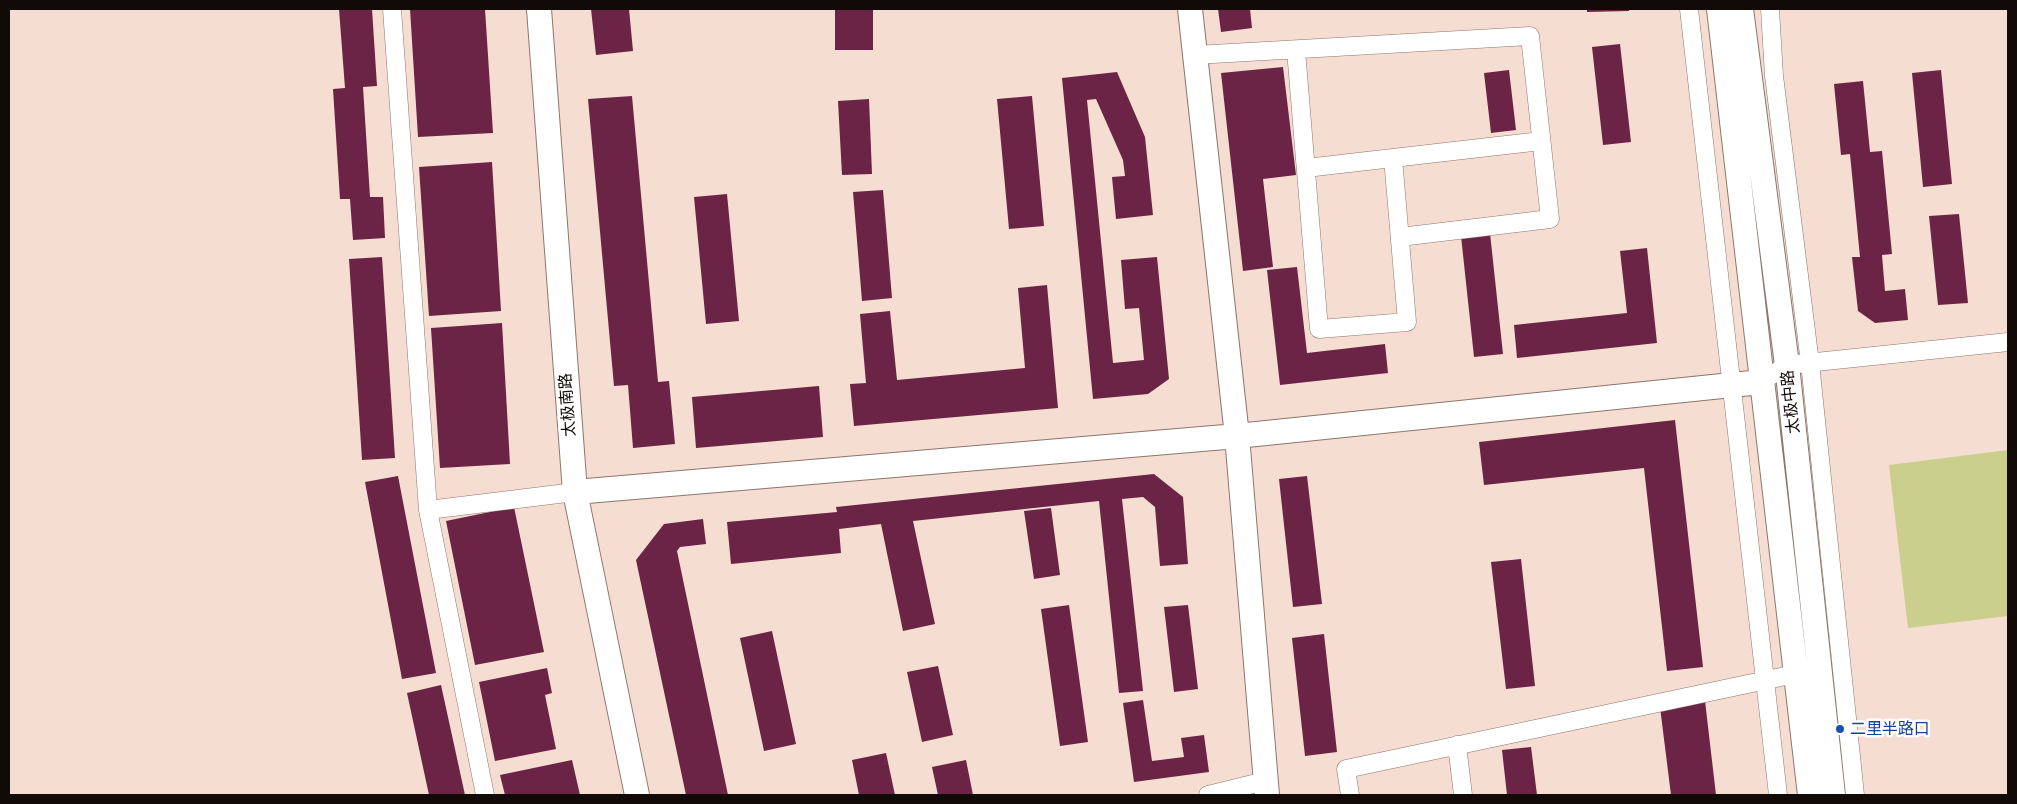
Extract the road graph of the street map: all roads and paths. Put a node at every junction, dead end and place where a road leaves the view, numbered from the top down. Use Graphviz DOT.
graph roads {
  1 [pos="392,9"];
  2 [pos="539,9"];
  3 [pos="1190,9"];
  4 [pos="1689,9"];
  5 [pos="1719,9"];
  6 [pos="1741,9"];
  7 [pos="1770,9"];
  8 [pos="1296,50"];
  9 [pos="1196,55"];
  10 [pos="1541,141"];
  11 [pos="1394,158"];
  12 [pos="1306,168"];
  13 [pos="1400,237"];
  14 [pos="2008,342"];
  15 [pos="1799,364"];
  16 [pos="1761,382"];
  17 [pos="1730,385"];
  18 [pos="1237,436"];
  19 [pos="574,492"];
  20 [pos="428,510"];
  21 [pos="1796,674"];
  22 [pos="1765,680"];
  23 [pos="1457,745"];
  24 [pos="1266,788"];
  25 [pos="485,795"];
  26 [pos="637,795"];
  27 [pos="1208,795"];
  28 [pos="1350,795"];
  29 [pos="1463,795"];
  30 [pos="1778,795"];
  31 [pos="1810,795"];
  32 [pos="1833,795"];
  33 [pos="1855,795"];
  1 -- 20 [label="street"];
  2 -- 19 [label="main road, 太极南路"];
  3 -- 9 [label="main road"];
  4 -- 17 [label="street"];
  5 -- 16 [label="main road, 太极中路"];
  6 -- 15 [label="main road, 太极中路"];
  7 -- 15 [label="street"];
  8 -- 9 [label="street"];
  8 -- 10 [label="street"];
  8 -- 12 [label="street"];
  9 -- 18 [label="main road"];
  10 -- 11 [label="street"];
  10 -- 13 [label="street"];
  11 -- 12 [label="street"];
  11 -- 13 [label="street"];
  12 -- 13 [label="street"];
  14 -- 15 [label="street"];
  15 -- 16 [label="street"];
  15 -- 32 [label="main road, 太极中路"];
  15 -- 33 [label="street"];
  16 -- 17 [label="main road"];
  16 -- 21 [label="main road, 太极中路"];
  17 -- 18 [label="main road"];
  17 -- 22 [label="street"];
  18 -- 19 [label="main road"];
  18 -- 24 [label="main road"];
  19 -- 20 [label="street"];
  19 -- 26 [label="main road, 太极南路"];
  20 -- 25 [label="street"];
  21 -- 22 [label="street"];
  21 -- 31 [label="main road, 太极中路"];
  22 -- 23 [label="street"];
  22 -- 30 [label="street"];
  23 -- 28 [label="street"];
  23 -- 29 [label="street"];
  24 -- 27 [label="street"];
}
